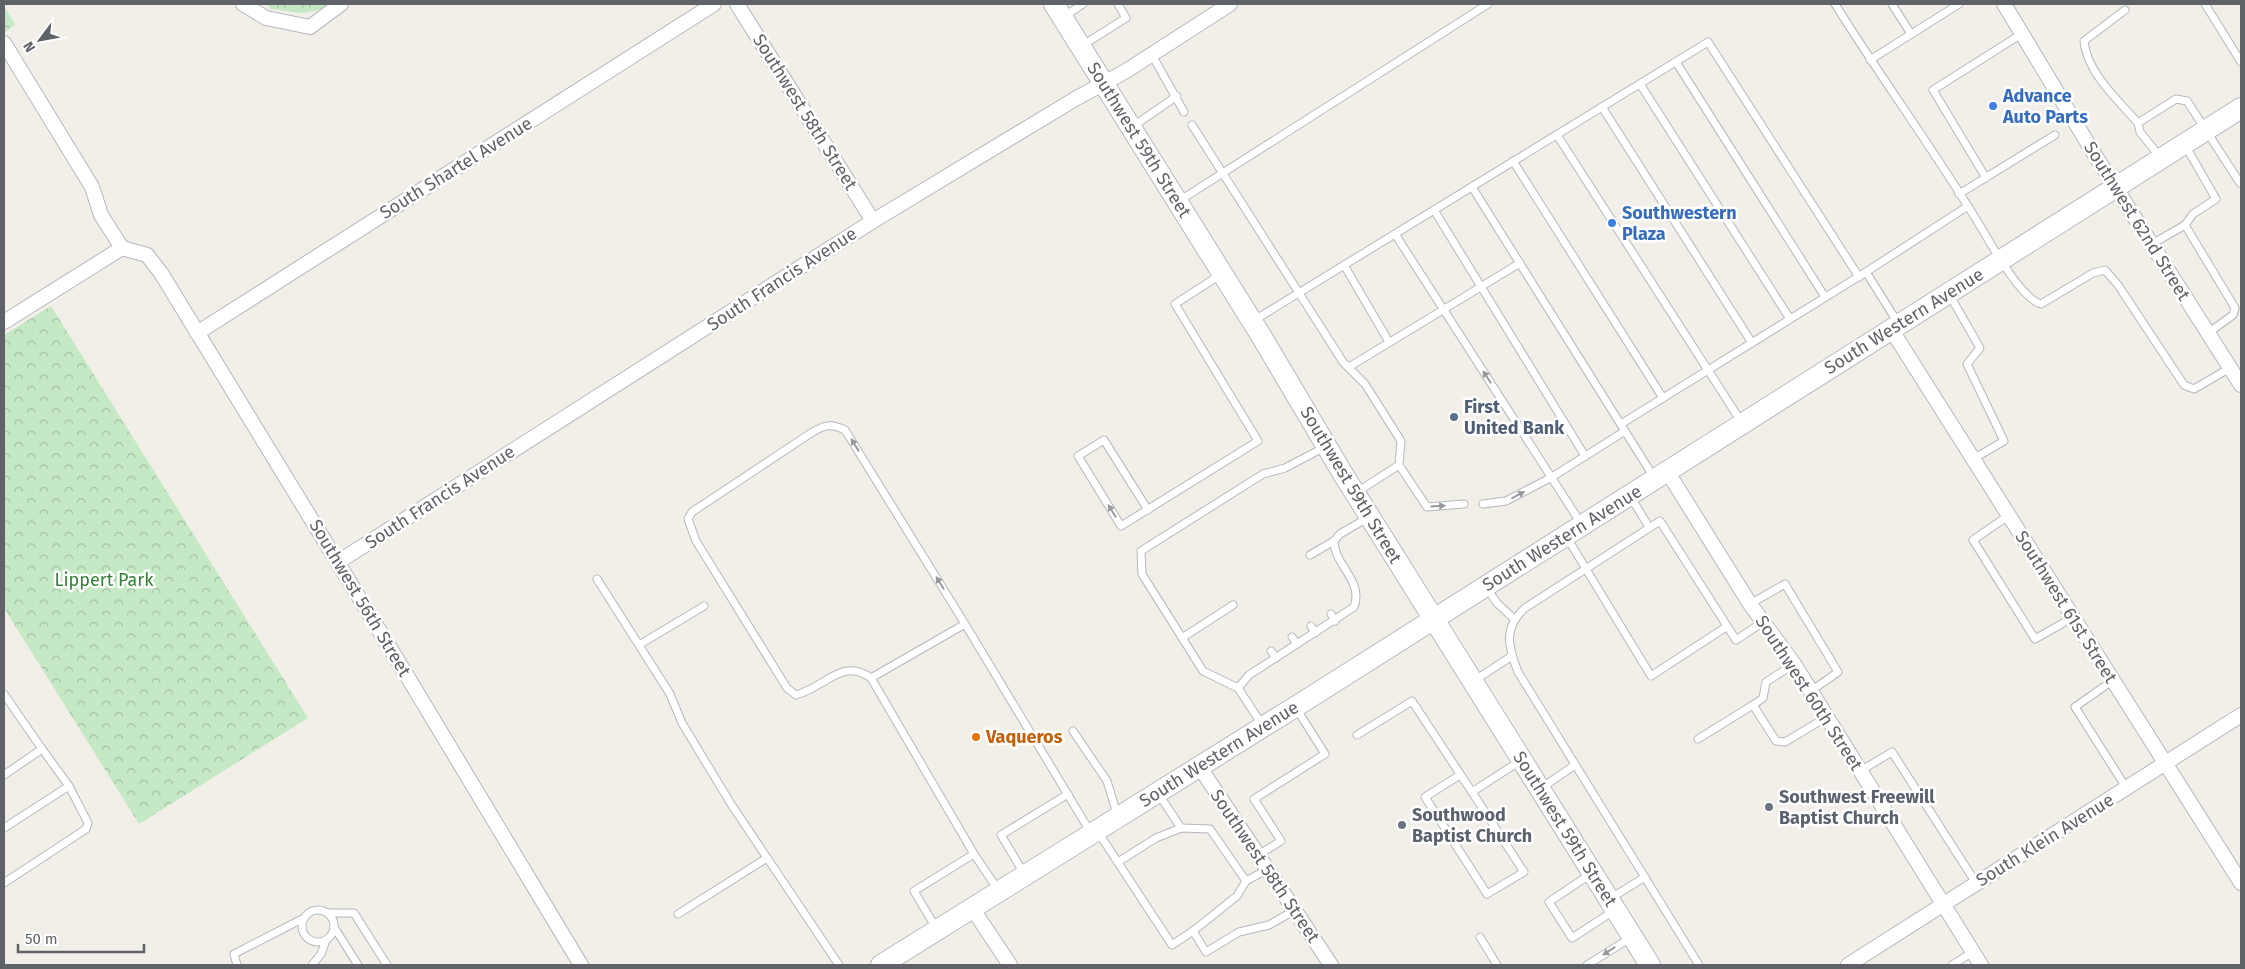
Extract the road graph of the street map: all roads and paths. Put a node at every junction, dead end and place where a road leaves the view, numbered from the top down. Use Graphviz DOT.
graph roads {
  1 [pos="243,4"];
  2 [pos="341,4"];
  3 [pos="714,4"];
  4 [pos="737,4"];
  5 [pos="1083,4"];
  6 [pos="1118,4"];
  7 [pos="1488,4"];
  8 [pos="1835,4"];
  9 [pos="1892,4"];
  10 [pos="1960,4"];
  11 [pos="2004,4"];
  12 [pos="2205,4"];
  13 [pos="1224,5"];
  14 [pos="1058,10"];
  15 [pos="2125,10"];
  16 [pos="2022,33"];
  17 [pos="1911,34"];
  18 [pos="4,43"];
  19 [pos="1080,46"];
  20 [pos="1152,55"];
  21 [pos="1870,60"];
  22 [pos="1676,62"];
  23 [pos="2241,62"];
  24 [pos="1103,83"];
  25 [pos="1640,84"];
  26 [pos="1177,96"];
  27 [pos="1602,107"];
  28 [pos="2241,108"];
  29 [pos="1184,112"];
  30 [pos="2138,123"];
  31 [pos="1192,125"];
  32 [pos="1131,127"];
  33 [pos="2206,131"];
  34 [pos="1557,135"];
  35 [pos="2055,135"];
  36 [pos="2185,144"];
  37 [pos="2161,159"];
  38 [pos="1513,161"];
  39 [pos="1222,173"];
  40 [pos="1986,178"];
  41 [pos="2241,184"];
  42 [pos="1472,187"];
  43 [pos="2116,187"];
  44 [pos="1959,194"];
  45 [pos="1178,202"];
  46 [pos="1968,206"];
  47 [pos="1434,210"];
  48 [pos="873,221"];
  49 [pos="2186,225"];
  50 [pos="1395,234"];
  51 [pos="2152,244"];
  52 [pos="122,248"];
  53 [pos="2001,260"];
  54 [pos="1520,263"];
  55 [pos="1344,265"];
  56 [pos="1866,272"];
  57 [pos="1223,274"];
  58 [pos="1858,277"];
  59 [pos="1480,287"];
  60 [pos="1298,293"];
  61 [pos="1948,293"];
  62 [pos="1825,298"];
  63 [pos="1442,310"];
  64 [pos="1790,320"];
  65 [pos="1252,321"];
  66 [pos="4,322"];
  67 [pos="1895,327"];
  68 [pos="197,332"];
  69 [pos="2208,333"];
  70 [pos="1390,342"];
  71 [pos="1752,343"];
  72 [pos="1349,367"];
  73 [pos="2230,368"];
  74 [pos="1707,370"];
  75 [pos="2241,386"];
  76 [pos="1663,398"];
  77 [pos="1621,424"];
  78 [pos="1742,424"];
  79 [pos="1625,431"];
  80 [pos="1326,446"];
  81 [pos="1585,456"];
  82 [pos="1973,459"];
  83 [pos="1399,465"];
  84 [pos="1661,475"];
  85 [pos="1552,477"];
  86 [pos="1355,493"];
  87 [pos="1630,495"];
  88 [pos="1464,504"];
  89 [pos="1482,504"];
  90 [pos="1148,510"];
  91 [pos="1369,516"];
  92 [pos="2008,516"];
  93 [pos="1649,528"];
  94 [pos="1574,530"];
  95 [pos="1334,541"];
  96 [pos="1310,555"];
  97 [pos="338,562"];
  98 [pos="1586,567"];
  99 [pos="597,579"];
  100 [pos="1486,586"];
  101 [pos="1750,604"];
  102 [pos="1234,605"];
  103 [pos="704,606"];
  104 [pos="1330,614"];
  105 [pos="1514,618"];
  106 [pos="2072,618"];
  107 [pos="1434,619"];
  108 [pos="1335,620"];
  109 [pos="1764,622"];
  110 [pos="966,624"];
  111 [pos="1311,626"];
  112 [pos="1726,627"];
  113 [pos="1315,633"];
  114 [pos="1292,637"];
  115 [pos="1182,638"];
  116 [pos="1297,644"];
  117 [pos="640,645"];
  118 [pos="1271,651"];
  119 [pos="1512,656"];
  120 [pos="1276,658"];
  121 [pos="1794,664"];
  122 [pos="871,678"];
  123 [pos="1473,681"];
  124 [pos="2112,681"];
  125 [pos="1238,688"];
  126 [pos="1811,691"];
  127 [pos="4,694"];
  128 [pos="1753,705"];
  129 [pos="1295,707"];
  130 [pos="2241,715"];
  131 [pos="1827,717"];
  132 [pos="1263,727"];
  133 [pos="1073,731"];
  134 [pos="1357,735"];
  135 [pos="1698,739"];
  136 [pos="42,749"];
  137 [pos="1522,760"];
  138 [pos="1575,765"];
  139 [pos="2165,765"];
  140 [pos="1199,766"];
  141 [pos="1860,771"];
  142 [pos="4,775"];
  143 [pos="1460,775"];
  144 [pos="69,786"];
  145 [pos="1540,789"];
  146 [pos="2127,789"];
  147 [pos="1158,792"];
  148 [pos="1472,792"];
  149 [pos="1068,794"];
  150 [pos="1118,817"];
  151 [pos="4,828"];
  152 [pos="1181,828"];
  153 [pos="1094,832"];
  154 [pos="974,854"];
  155 [pos="1258,855"];
  156 [pos="767,858"];
  157 [pos="1118,862"];
  158 [pos="1268,869"];
  159 [pos="1592,873"];
  160 [pos="1025,875"];
  161 [pos="1645,877"];
  162 [pos="1246,881"];
  163 [pos="4,883"];
  164 [pos="1976,883"];
  165 [pos="2241,883"];
  166 [pos="999,892"];
  167 [pos="1943,904"];
  168 [pos="1612,905"];
  169 [pos="972,908"];
  170 [pos="1295,910"];
  171 [pos="328,913"];
  172 [pos="678,914"];
  173 [pos="304,918"];
  174 [pos="334,927"];
  175 [pos="937,930"];
  176 [pos="1193,931"];
  177 [pos="1632,936"];
  178 [pos="1480,937"];
  179 [pos="326,940"];
  180 [pos="1973,952"];
  181 [pos="886,964"];
  182 [pos="237,965"];
  183 [pos="312,965"];
  184 [pos="358,965"];
  185 [pos="387,965"];
  186 [pos="581,965"];
  187 [pos="839,965"];
  188 [pos="1010,965"];
  189 [pos="1331,965"];
  190 [pos="1497,965"];
  191 [pos="1586,965"];
  192 [pos="1650,965"];
  193 [pos="1699,965"];
  194 [pos="1848,965"];
  195 [pos="1952,965"];
  196 [pos="1981,965"];
  1 -- 2 [label="street"];
  3 -- 68 [label="street, South Shartel Avenue"];
  4 -- 48 [label="street, Southwest 58th Street"];
  5 -- 14 [label="lane"];
  6 -- 19 [label="lane"];
  7 -- 39 [label="lane"];
  8 -- 21 [label="lane"];
  9 -- 17 [label="lane"];
  10 -- 17 [label="lane"];
  11 -- 16 [label="street, Southwest 62nd Street"];
  12 -- 23 [label="lane"];
  13 -- 20 [label="street, South Francis Avenue"];
  14 -- 19 [label="main road, Southwest 59th Street"];
  15 -- 30 [label="lane"];
  16 -- 40 [label="lane"];
  16 -- 43 [label="street, Southwest 62nd Street"];
  17 -- 21 [label="lane"];
  18 -- 52 [label="street"];
  19 -- 24 [label="main road, Southwest 59th Street"];
  20 -- 24 [label="street, South Francis Avenue"];
  20 -- 26 [label="lane"];
  21 -- 44 [label="lane"];
  22 -- 25 [label="lane"];
  22 -- 58 [label="lane"];
  22 -- 62 [label="lane"];
  24 -- 32 [label="main road, Southwest 59th Street"];
  24 -- 48 [label="street, South Francis Avenue"];
  25 -- 27 [label="lane"];
  25 -- 64 [label="lane"];
  26 -- 29 [label="lane"];
  26 -- 32 [label="lane"];
  27 -- 34 [label="lane"];
  27 -- 71 [label="lane"];
  28 -- 33 [label="main road, South Western Avenue"];
  30 -- 33 [label="lane"];
  30 -- 37 [label="lane"];
  31 -- 39 [label="lane"];
  32 -- 45 [label="main road, Southwest 59th Street"];
  33 -- 36 [label="main road, South Western Avenue"];
  33 -- 41 [label="lane"];
  34 -- 38 [label="lane"];
  34 -- 74 [label="lane"];
  35 -- 40 [label="lane"];
  36 -- 37 [label="main road, South Western Avenue"];
  36 -- 49 [label="lane"];
  37 -- 43 [label="main road, South Western Avenue"];
  38 -- 42 [label="lane"];
  38 -- 76 [label="lane"];
  39 -- 45 [label="lane"];
  39 -- 60 [label="lane"];
  40 -- 44 [label="lane"];
  42 -- 47 [label="lane"];
  42 -- 54 [label="lane"];
  43 -- 51 [label="street, Southwest 62nd Street"];
  43 -- 53 [label="main road, South Western Avenue"];
  44 -- 46 [label="lane"];
  45 -- 57 [label="main road, Southwest 59th Street"];
  46 -- 53 [label="lane"];
  46 -- 56 [label="lane"];
  47 -- 50 [label="lane"];
  47 -- 59 [label="lane"];
  48 -- 97 [label="street, South Francis Avenue"];
  49 -- 51 [label="lane"];
  49 -- 69 [label="lane"];
  50 -- 55 [label="lane"];
  50 -- 63 [label="lane"];
  51 -- 69 [label="street, Southwest 62nd Street"];
  52 -- 66 [label="street"];
  52 -- 68 [label="street, Southwest 56th Street"];
  53 -- 61 [label="main road, South Western Avenue"];
  53 -- 73 [label="lane"];
  54 -- 59 [label="lane"];
  54 -- 77 [label="lane"];
  55 -- 60 [label="lane"];
  55 -- 70 [label="lane"];
  56 -- 58 [label="lane"];
  56 -- 67 [label="lane"];
  57 -- 65 [label="main road, Southwest 59th Street"];
  57 -- 90 [label="lane"];
  58 -- 62 [label="lane"];
  59 -- 63 [label="lane"];
  59 -- 81 [label="lane"];
  60 -- 65 [label="lane"];
  60 -- 72 [label="lane"];
  61 -- 67 [label="main road, South Western Avenue"];
  61 -- 82 [label="lane"];
  62 -- 64 [label="lane"];
  63 -- 70 [label="lane"];
  85 -- 63 [label="lane, one-way"];
  64 -- 71 [label="lane"];
  65 -- 80 [label="main road, Southwest 59th Street"];
  67 -- 78 [label="main road, South Western Avenue"];
  67 -- 82 [label="street, Southwest 61st Street"];
  68 -- 97 [label="street, Southwest 56th Street"];
  69 -- 73 [label="street, Southwest 62nd Street"];
  70 -- 72 [label="lane"];
  71 -- 74 [label="lane"];
  72 -- 83 [label="lane"];
  73 -- 75 [label="street, Southwest 62nd Street"];
  74 -- 76 [label="lane"];
  74 -- 78 [label="lane"];
  76 -- 77 [label="lane"];
  77 -- 79 [label="lane"];
  78 -- 84 [label="main road, South Western Avenue"];
  79 -- 81 [label="lane"];
  79 -- 84 [label="lane"];
  80 -- 86 [label="main road, Southwest 59th Street"];
  80 -- 115 [label="lane"];
  81 -- 85 [label="lane"];
  82 -- 92 [label="street, Southwest 61st Street"];
  83 -- 86 [label="lane"];
  83 -- 88 [label="lane, one-way"];
  84 -- 87 [label="main road, South Western Avenue"];
  84 -- 101 [label="street, Southwest 60th Street"];
  89 -- 85 [label="lane, one-way"];
  85 -- 94 [label="lane"];
  86 -- 91 [label="main road, Southwest 59th Street"];
  87 -- 93 [label="lane"];
  87 -- 94 [label="main road, South Western Avenue"];
  90 -- 90 [label="lane, one-way"];
  91 -- 95 [label="lane"];
  91 -- 107 [label="main road, Southwest 59th Street"];
  92 -- 106 [label="street, Southwest 61st Street"];
  92 -- 106 [label="lane"];
  93 -- 98 [label="lane"];
  93 -- 112 [label="lane"];
  94 -- 98 [label="lane"];
  94 -- 100 [label="main road, South Western Avenue"];
  95 -- 96 [label="lane"];
  95 -- 108 [label="lane"];
  97 -- 186 [label="street, Southwest 56th Street"];
  98 -- 105 [label="lane"];
  98 -- 112 [label="lane"];
  99 -- 117 [label="lane"];
  100 -- 105 [label="lane"];
  100 -- 107 [label="main road, South Western Avenue"];
  101 -- 109 [label="street, Southwest 60th Street"];
  101 -- 126 [label="lane"];
  102 -- 115 [label="lane"];
  103 -- 117 [label="lane"];
  104 -- 108 [label="lane"];
  105 -- 119 [label="lane"];
  106 -- 124 [label="street, Southwest 61st Street"];
  107 -- 123 [label="main road, Southwest 59th Street"];
  107 -- 129 [label="main road, South Western Avenue"];
  108 -- 113 [label="lane"];
  109 -- 112 [label="lane"];
  109 -- 121 [label="street, Southwest 60th Street"];
  110 -- 122 [label="lane"];
  110 -- 122 [label="lane, one-way"];
  110 -- 149 [label="lane"];
  111 -- 113 [label="lane"];
  113 -- 116 [label="lane"];
  114 -- 116 [label="lane"];
  115 -- 125 [label="lane"];
  116 -- 120 [label="lane"];
  117 -- 156 [label="lane"];
  118 -- 120 [label="lane"];
  119 -- 123 [label="lane"];
  119 -- 138 [label="lane"];
  120 -- 125 [label="lane"];
  121 -- 126 [label="street, Southwest 60th Street"];
  121 -- 128 [label="lane"];
  122 -- 154 [label="lane"];
  123 -- 137 [label="main road, Southwest 59th Street"];
  124 -- 139 [label="street, Southwest 61st Street"];
  124 -- 146 [label="lane"];
  125 -- 132 [label="lane"];
  126 -- 131 [label="street, Southwest 60th Street"];
  127 -- 136 [label="lane"];
  128 -- 131 [label="lane"];
  128 -- 135 [label="lane"];
  129 -- 132 [label="main road, South Western Avenue"];
  129 -- 155 [label="lane"];
  130 -- 139 [label="street, South Klein Avenue"];
  131 -- 141 [label="street, Southwest 60th Street"];
  132 -- 140 [label="main road, South Western Avenue"];
  133 -- 150 [label="lane"];
  134 -- 143 [label="lane"];
  136 -- 142 [label="lane"];
  136 -- 144 [label="lane"];
  137 -- 145 [label="main road, Southwest 59th Street"];
  137 -- 148 [label="lane"];
  138 -- 145 [label="lane"];
  138 -- 161 [label="lane"];
  139 -- 146 [label="street, South Klein Avenue"];
  139 -- 165 [label="street, Southwest 61st Street"];
  140 -- 147 [label="main road, South Western Avenue"];
  140 -- 155 [label="street, Southwest 58th Street"];
  141 -- 164 [label="lane"];
  141 -- 167 [label="street, Southwest 60th Street"];
  143 -- 148 [label="lane"];
  143 -- 148 [label="lane"];
  144 -- 151 [label="lane"];
  144 -- 163 [label="lane"];
  145 -- 159 [label="main road, Southwest 59th Street"];
  146 -- 164 [label="street, South Klein Avenue"];
  147 -- 150 [label="main road, South Western Avenue"];
  147 -- 152 [label="lane"];
  149 -- 153 [label="lane"];
  149 -- 160 [label="lane"];
  150 -- 153 [label="main road, South Western Avenue"];
  152 -- 157 [label="lane"];
  152 -- 162 [label="lane"];
  153 -- 157 [label="lane"];
  153 -- 160 [label="main road, South Western Avenue"];
  154 -- 166 [label="lane"];
  154 -- 175 [label="lane"];
  155 -- 158 [label="street, Southwest 58th Street"];
  156 -- 172 [label="lane"];
  156 -- 187 [label="lane"];
  157 -- 176 [label="lane"];
  158 -- 162 [label="lane"];
  158 -- 170 [label="street, Southwest 58th Street"];
  159 -- 168 [label="main road, Southwest 59th Street"];
  159 -- 168 [label="lane"];
  160 -- 166 [label="main road, South Western Avenue"];
  161 -- 168 [label="lane"];
  161 -- 193 [label="lane"];
  162 -- 176 [label="lane"];
  164 -- 167 [label="street, South Klein Avenue"];
  166 -- 169 [label="main road, South Western Avenue"];
  167 -- 180 [label="street, Southwest 60th Street"];
  167 -- 194 [label="street, South Klein Avenue"];
  168 -- 177 [label="main road, Southwest 59th Street"];
  169 -- 175 [label="main road, South Western Avenue"];
  169 -- 188 [label="street"];
  170 -- 176 [label="lane"];
  170 -- 189 [label="street, Southwest 58th Street"];
  171 -- 173 [label="lane"];
  171 -- 174 [label="lane"];
  171 -- 185 [label="lane"];
  173 -- 179 [label="lane"];
  173 -- 182 [label="lane"];
  174 -- 179 [label="lane"];
  174 -- 184 [label="lane"];
  175 -- 181 [label="main road, South Western Avenue"];
  177 -- 191 [label="lane, one-way"];
  177 -- 192 [label="main road, Southwest 59th Street"];
  178 -- 190 [label="lane"];
  179 -- 183 [label="lane"];
  180 -- 195 [label="lane"];
  180 -- 196 [label="street, Southwest 60th Street"];
}
